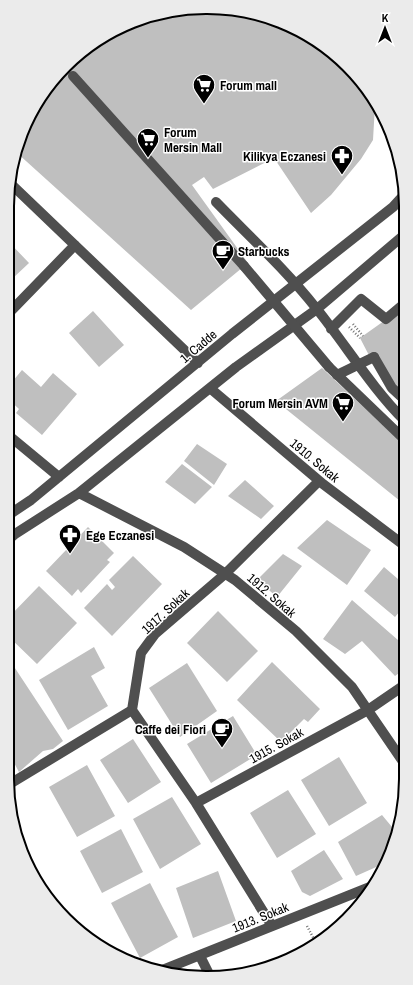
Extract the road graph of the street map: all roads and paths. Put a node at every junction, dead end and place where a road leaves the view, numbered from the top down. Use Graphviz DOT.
graph roads {
  1 [pos="73,76"];
  2 [pos="15,188"];
  3 [pos="399,200"];
  4 [pos="216,202"];
  5 [pos="399,239"];
  6 [pos="75,245"];
  7 [pos="296,284"];
  8 [pos="14,308"];
  9 [pos="399,308"];
  10 [pos="317,309"];
  11 [pos="332,329"];
  12 [pos="198,363"];
  13 [pos="337,375"];
  14 [pos="210,389"];
  15 [pos="399,394"];
  16 [pos="399,414"];
  17 [pos="399,434"];
  18 [pos="14,440"];
  19 [pos="59,477"];
  20 [pos="319,481"];
  21 [pos="79,493"];
  22 [pos="31,500"];
  23 [pos="14,508"];
  24 [pos="14,511"];
  25 [pos="14,535"];
  26 [pos="399,541"];
  27 [pos="225,574"];
  28 [pos="399,689"];
  29 [pos="132,710"];
  30 [pos="368,710"];
  31 [pos="399,756"];
  32 [pos="14,782"];
  33 [pos="196,803"];
  34 [pos="363,891"];
  35 [pos="301,914"];
  36 [pos="272,926"];
  37 [pos="314,939"];
  38 [pos="200,956"];
  39 [pos="170,967"];
  40 [pos="208,971"];
  1 -- 13 [label="street, bridge"];
  2 -- 6 [label="street"];
  3 -- 7 [label="street, 1. Cadde"];
  4 -- 7 [label="street"];
  5 -- 10 [label="street"];
  6 -- 8 [label="street"];
  6 -- 12 [label="street"];
  7 -- 10 [label="street"];
  7 -- 12 [label="street, 1. Cadde"];
  9 -- 11 [label="street"];
  10 -- 11 [label="street"];
  10 -- 14 [label="street"];
  11 -- 16 [label="street"];
  12 -- 19 [label="street, 1. Cadde"];
  13 -- 15 [label="street, bridge"];
  13 -- 17 [label="street"];
  14 -- 20 [label="street, 1910. Sokak"];
  14 -- 21 [label="street"];
  18 -- 19 [label="street"];
  19 -- 22 [label="street, 1. Cadde"];
  20 -- 26 [label="street, 1910. Sokak"];
  20 -- 27 [label="street, 1917. Sokak"];
  21 -- 25 [label="street"];
  21 -- 27 [label="street, 1912. Sokak"];
  22 -- 23 [label="street"];
  22 -- 24 [label="street, 1. Cadde"];
  27 -- 29 [label="street, 1917. Sokak"];
  27 -- 30 [label="street, 1912. Sokak"];
  28 -- 30 [label="street, 1915. Sokak"];
  29 -- 32 [label="street"];
  29 -- 33 [label="street"];
  30 -- 31 [label="street, 1912. Sokak"];
  30 -- 33 [label="street, 1915. Sokak"];
  33 -- 36 [label="street"];
  34 -- 35 [label="street, 1913. Sokak"];
  35 -- 36 [label="street, 1913. Sokak"];
  35 -- 37 [label="path"];
  36 -- 38 [label="street, 1913. Sokak"];
  38 -- 39 [label="street, 1913. Sokak"];
  38 -- 40 [label="street"];
}
